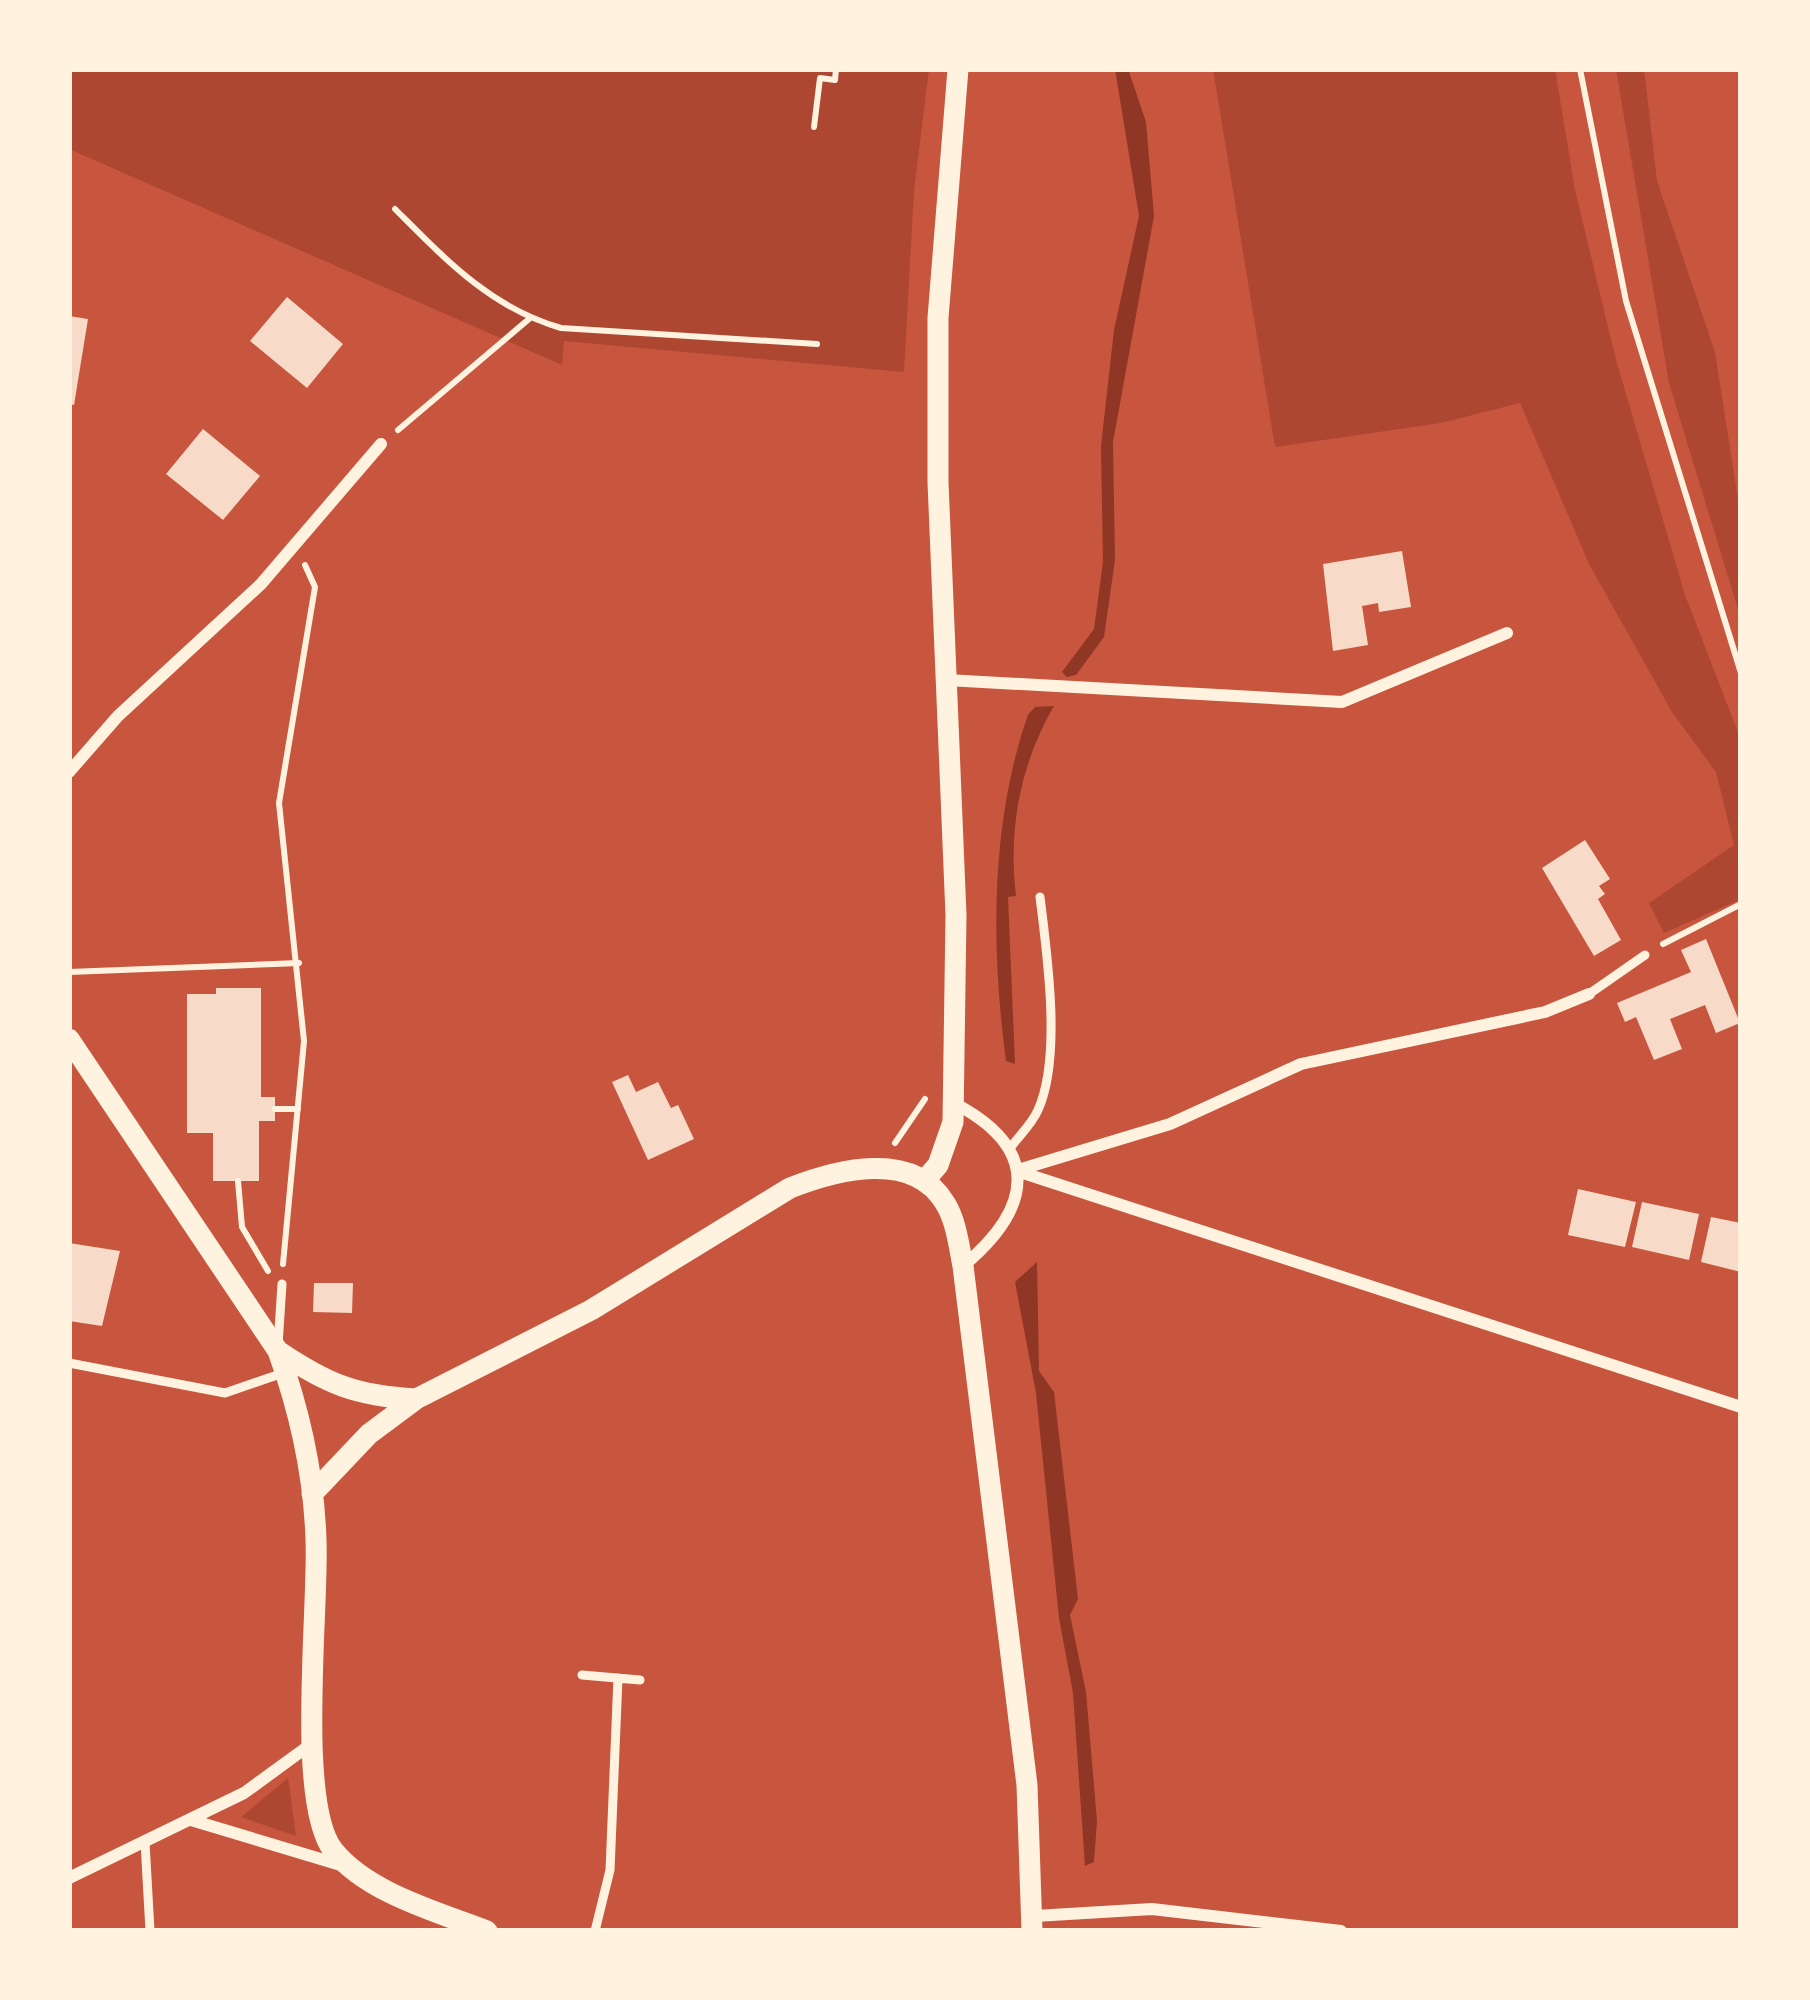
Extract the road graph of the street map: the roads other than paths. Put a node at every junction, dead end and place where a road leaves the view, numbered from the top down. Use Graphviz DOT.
graph roads {
  1 [pos="958,69"];
  2 [pos="381,443"];
  3 [pos="1508,633"];
  4 [pos="947,680"];
  5 [pos="69,772"];
  6 [pos="1040,897"];
  7 [pos="1645,955"];
  8 [pos="1589,994"];
  9 [pos="69,1039"];
  10 [pos="952,1102"];
  11 [pos="1010,1148"];
  12 [pos="1017,1171"];
  13 [pos="924,1181"];
  14 [pos="963,1266"];
  15 [pos="282,1284"];
  16 [pos="282,1362"];
  17 [pos="69,1363"];
  18 [pos="416,1399"];
  19 [pos="1741,1407"];
  20 [pos="312,1494"];
  21 [pos="582,1676"];
  22 [pos="618,1678"];
  23 [pos="640,1680"];
  24 [pos="315,1741"];
  25 [pos="190,1820"];
  26 [pos="145,1842"];
  27 [pos="356,1870"];
  28 [pos="69,1879"];
  29 [pos="1034,1924"];
  30 [pos="150,1931"];
  31 [pos="487,1931"];
  32 [pos="595,1931"];
  33 [pos="1341,1931"];
  1 -- 4 [label="street"];
  2 -- 5 [label="street"];
  3 -- 4 [label="street"];
  4 -- 10 [label="street"];
  6 -- 11 [label="lane"];
  7 -- 8 [label="lane"];
  8 -- 12 [label="street"];
  9 -- 16 [label="street"];
  10 -- 11 [label="street"];
  10 -- 13 [label="street"];
  11 -- 12 [label="street"];
  12 -- 14 [label="street"];
  12 -- 19 [label="street"];
  13 -- 14 [label="street"];
  13 -- 18 [label="street"];
  14 -- 29 [label="street"];
  15 -- 16 [label="lane"];
  16 -- 17 [label="lane"];
  16 -- 18 [label="street"];
  16 -- 20 [label="street"];
  18 -- 20 [label="street"];
  20 -- 24 [label="street"];
  21 -- 22 [label="lane"];
  22 -- 23 [label="lane"];
  22 -- 32 [label="lane"];
  24 -- 25 [label="street"];
  24 -- 27 [label="street"];
  25 -- 26 [label="street"];
  25 -- 27 [label="street"];
  26 -- 28 [label="street"];
  26 -- 30 [label="lane"];
  27 -- 31 [label="street"];
  29 -- 33 [label="street"];
}
